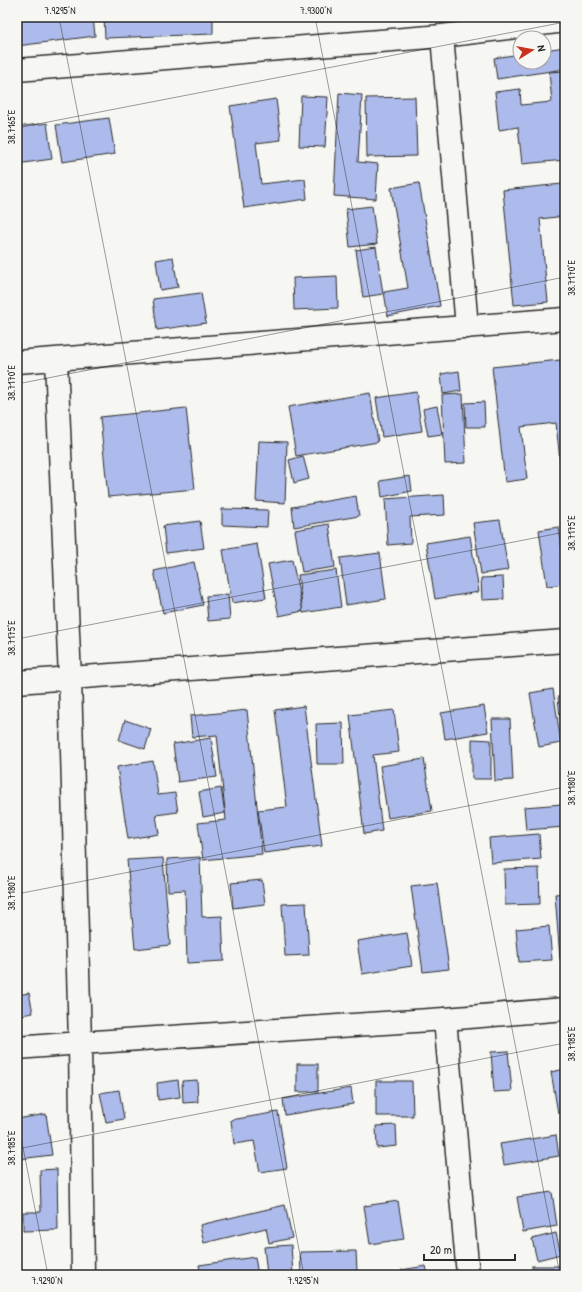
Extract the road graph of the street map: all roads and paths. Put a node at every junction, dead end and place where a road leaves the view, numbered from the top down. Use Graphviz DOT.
graph roads {
  1 [pos="565,21"];
  2 [pos="442,36"];
  3 [pos="17,70"];
  4 [pos="565,319"];
  5 [pos="467,327"];
  6 [pos="56,360"];
  7 [pos="17,362"];
  8 [pos="565,641"];
  9 [pos="70,678"];
  10 [pos="17,682"];
  11 [pos="565,1009"];
  12 [pos="446,1020"];
  13 [pos="80,1042"];
  14 [pos="17,1048"];
  15 [pos="83,1275"];
  16 [pos="468,1275"];
  1 -- 2 [label="street"];
  2 -- 3 [label="street"];
  2 -- 5 [label="street"];
  4 -- 5 [label="street"];
  5 -- 6 [label="street"];
  6 -- 7 [label="street"];
  6 -- 9 [label="street"];
  8 -- 9 [label="street"];
  9 -- 10 [label="street"];
  9 -- 13 [label="street"];
  11 -- 12 [label="street"];
  12 -- 13 [label="street"];
  12 -- 16 [label="street"];
  13 -- 14 [label="street"];
  13 -- 15 [label="street"];
}
